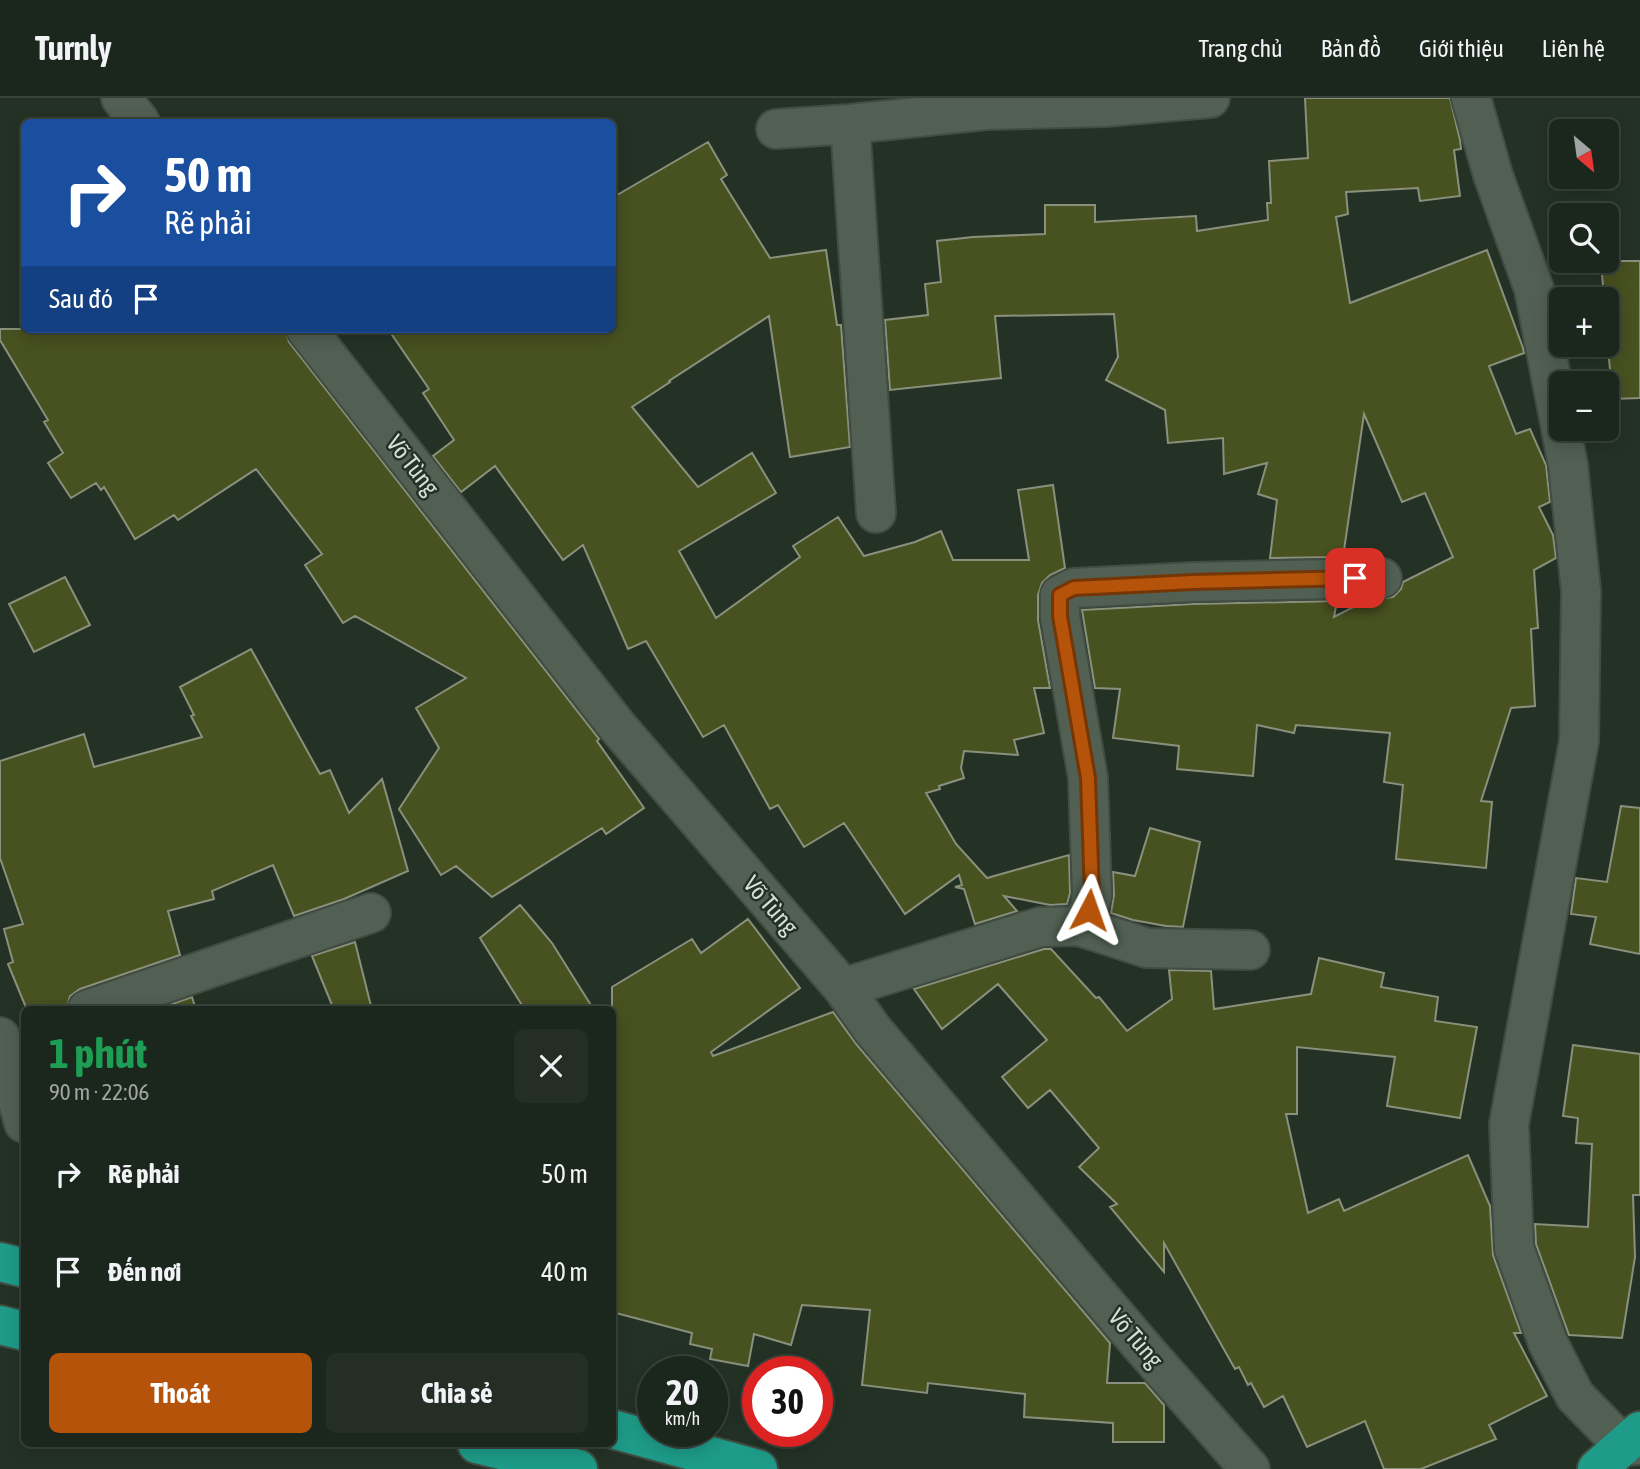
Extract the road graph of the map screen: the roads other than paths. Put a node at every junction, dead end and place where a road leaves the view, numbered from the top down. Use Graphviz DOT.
graph roads {
  1 [pos="121,98"];
  2 [pos="1210,98"];
  3 [pos="1471,98"];
  4 [pos="138,119"];
  5 [pos="849,124"];
  6 [pos="776,129"];
  7 [pos="309,333"];
  8 [pos="1550,371"];
  9 [pos="1563,441"];
  10 [pos="876,513"];
  11 [pos="1382,578"];
  12 [pos="371,913"];
  13 [pos="1079,926"];
  14 [pos="1250,950"];
  15 [pos="843,988"];
  16 [pos="99,1006"];
  17 [pos="21,1032"];
  18 [pos="0,1038"];
  19 [pos="21,1112"];
  20 [pos="0,1262"];
  21 [pos="21,1267"];
  22 [pos="0,1325"];
  23 [pos="21,1330"];
  24 [pos="616,1430"];
  25 [pos="489,1447"];
  26 [pos="1625,1448"];
  27 [pos="578,1469"];
  28 [pos="758,1469"];
  29 [pos="1250,1469"];
  1 -- 4 [label="street"];
  2 -- 5 [label="street"];
  3 -- 8 [label="street"];
  5 -- 6 [label="street"];
  5 -- 10 [label="street"];
  7 -- 15 [label="street, Võ Tùng"];
  9 -- 26 [label="street"];
  11 -- 13 [label="street"];
  12 -- 16 [label="street"];
  13 -- 14 [label="street"];
  13 -- 15 [label="street"];
  15 -- 29 [label="street, Võ Tùng"];
  17 -- 18 [label="street"];
  18 -- 19 [label="street"];
  20 -- 21 [label="highway"];
  22 -- 23 [label="highway"];
  24 -- 28 [label="highway"];
  25 -- 27 [label="highway"];
}
